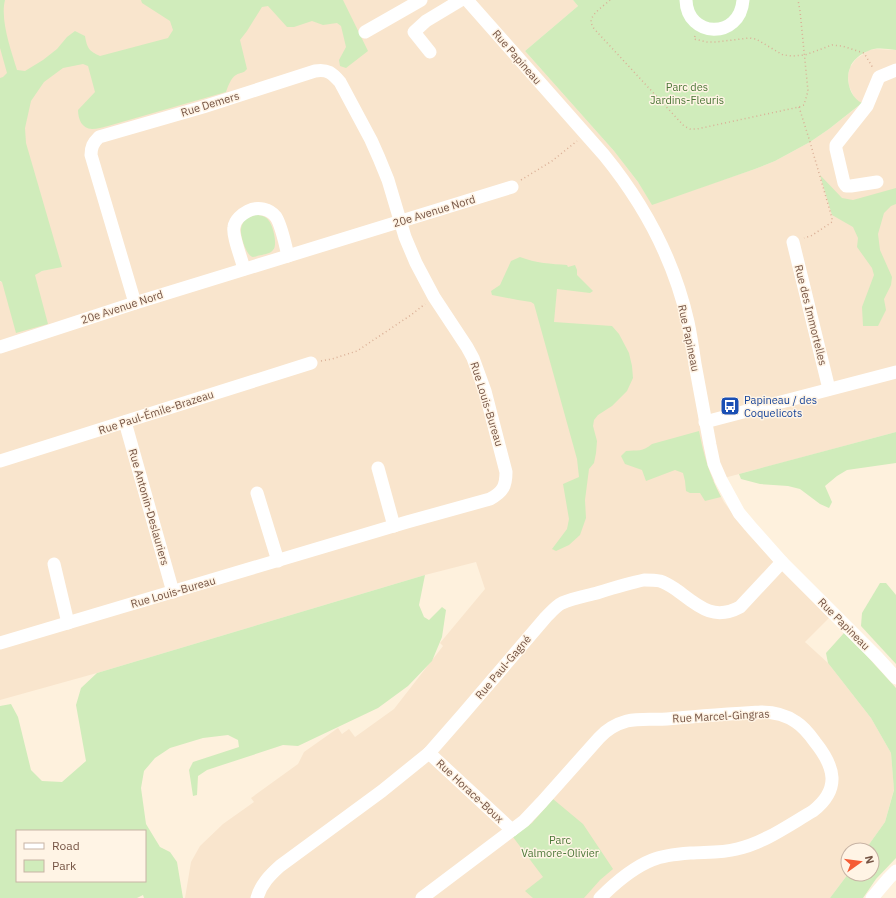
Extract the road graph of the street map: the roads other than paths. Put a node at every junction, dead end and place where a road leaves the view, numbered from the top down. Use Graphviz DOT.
graph roads {
  1 [pos="421,0"];
  2 [pos="461,0"];
  3 [pos="467,0"];
  4 [pos="686,0"];
  5 [pos="743,0"];
  6 [pos="365,32"];
  7 [pos="430,52"];
  8 [pos="896,70"];
  9 [pos="877,182"];
  10 [pos="512,187"];
  11 [pos="400,221"];
  12 [pos="793,242"];
  13 [pos="288,256"];
  14 [pos="244,269"];
  15 [pos="135,303"];
  16 [pos="0,347"];
  17 [pos="311,363"];
  18 [pos="896,372"];
  19 [pos="829,389"];
  20 [pos="125,422"];
  21 [pos="706,422"];
  22 [pos="0,461"];
  23 [pos="378,468"];
  24 [pos="257,493"];
  25 [pos="394,526"];
  26 [pos="278,561"];
  27 [pos="782,562"];
  28 [pos="54,564"];
  29 [pos="173,592"];
  30 [pos="68,623"];
  31 [pos="0,643"];
  32 [pos="896,678"];
  33 [pos="429,753"];
  34 [pos="512,830"];
  35 [pos="896,871"];
  36 [pos="257,898"];
  37 [pos="422,898"];
  38 [pos="600,898"];
  39 [pos="872,898"];
  1 -- 6 [label="street"];
  2 -- 7 [label="street"];
  3 -- 21 [label="street, Rue Papineau"];
  4 -- 5 [label="street"];
  8 -- 9 [label="street"];
  10 -- 11 [label="street, 20e Avenue Nord"];
  11 -- 13 [label="street, 20e Avenue Nord"];
  11 -- 15 [label="street, Rue Demers"];
  11 -- 25 [label="street, Rue Louis-Bureau"];
  12 -- 19 [label="street, Rue des Immortelles"];
  13 -- 14 [label="street, 20e Avenue Nord"];
  13 -- 14 [label="street"];
  14 -- 15 [label="street, 20e Avenue Nord"];
  15 -- 16 [label="street, 20e Avenue Nord"];
  17 -- 20 [label="street, Rue Paul-Émile-Brazeau"];
  18 -- 19 [label="street"];
  19 -- 21 [label="street"];
  20 -- 22 [label="street, Rue Paul-Émile-Brazeau"];
  20 -- 29 [label="street, Rue Antonin-Deslauriers"];
  21 -- 27 [label="street, Rue Papineau"];
  23 -- 25 [label="street"];
  24 -- 26 [label="street"];
  25 -- 26 [label="street, Rue Louis-Bureau"];
  26 -- 29 [label="street, Rue Louis-Bureau"];
  27 -- 32 [label="street, Rue Papineau"];
  27 -- 33 [label="street, Rue Paul-Gagné"];
  28 -- 30 [label="street"];
  29 -- 30 [label="street, Rue Louis-Bureau"];
  30 -- 31 [label="street, Rue Louis-Bureau"];
  33 -- 34 [label="street, Rue Horace-Boux"];
  33 -- 36 [label="street, Rue Paul-Gagné"];
  34 -- 37 [label="street, Rue Marcel-Gingras"];
  34 -- 38 [label="street, Rue Marcel-Gingras"];
  35 -- 39 [label="street"];
}
